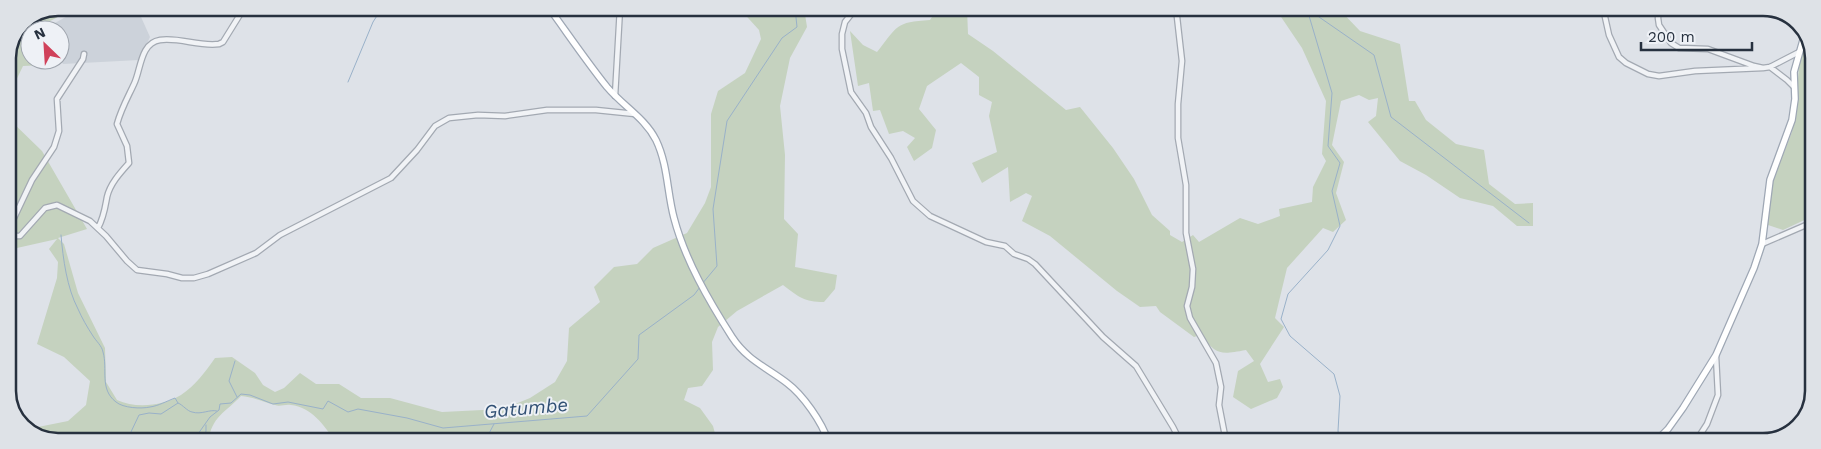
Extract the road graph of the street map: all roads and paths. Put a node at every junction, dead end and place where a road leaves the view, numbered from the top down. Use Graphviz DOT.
graph roads {
  1 [pos="239,16"];
  2 [pos="555,16"];
  3 [pos="620,16"];
  4 [pos="850,16"];
  5 [pos="1177,16"];
  6 [pos="1604,16"];
  7 [pos="1658,16"];
  8 [pos="1802,42"];
  9 [pos="1799,52"];
  10 [pos="84,54"];
  11 [pos="1770,67"];
  12 [pos="1763,68"];
  13 [pos="1794,88"];
  14 [pos="615,96"];
  15 [pos="635,114"];
  16 [pos="16,214"];
  17 [pos="1805,225"];
  18 [pos="98,228"];
  19 [pos="16,236"];
  20 [pos="1762,244"];
  21 [pos="1716,355"];
  22 [pos="824,433"];
  23 [pos="1176,433"];
  24 [pos="1224,433"];
  25 [pos="1665,433"];
  26 [pos="1702,433"];
  1 -- 18 [label="street"];
  2 -- 14 [label="main road"];
  3 -- 14 [label="street"];
  4 -- 23 [label="street"];
  5 -- 24 [label="street"];
  6 -- 12 [label="street"];
  7 -- 12 [label="street"];
  8 -- 9 [label="main road"];
  9 -- 11 [label="street"];
  9 -- 13 [label="main road"];
  10 -- 16 [label="street"];
  11 -- 12 [label="street"];
  11 -- 13 [label="street"];
  13 -- 20 [label="main road"];
  14 -- 15 [label="main road"];
  15 -- 18 [label="street"];
  15 -- 22 [label="main road"];
  17 -- 20 [label="street"];
  18 -- 19 [label="street"];
  20 -- 21 [label="main road"];
  21 -- 25 [label="main road"];
  21 -- 26 [label="street"];
}
